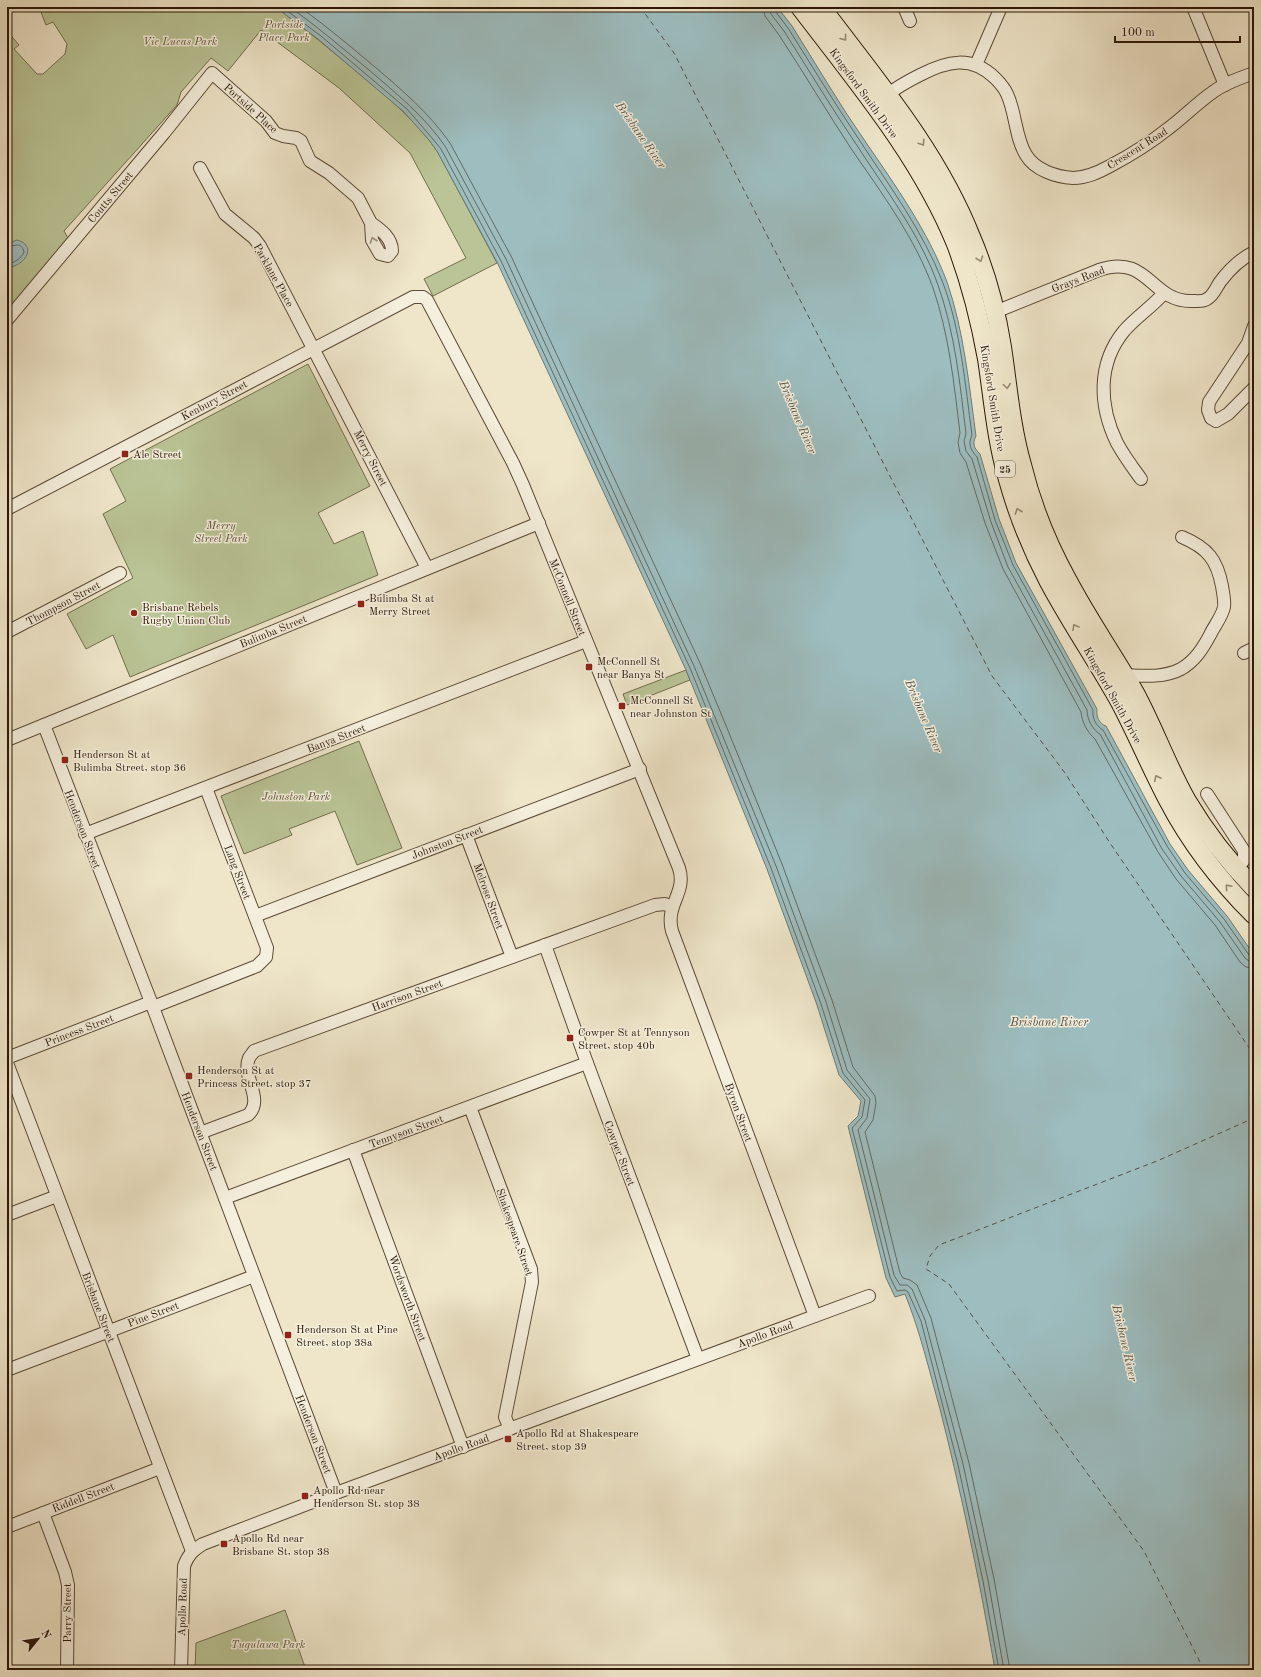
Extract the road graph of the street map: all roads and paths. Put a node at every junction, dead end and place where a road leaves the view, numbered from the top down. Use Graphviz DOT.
graph roads {
  1 [pos="800,7"];
  2 [pos="821,7"];
  3 [pos="904,7"];
  4 [pos="1001,7"];
  5 [pos="1193,7"];
  6 [pos="910,21"];
  7 [pos="976,65"];
  8 [pos="212,73"];
  9 [pos="1254,73"];
  10 [pos="1224,85"];
  11 [pos="887,95"];
  12 [pos="200,168"];
  13 [pos="371,223"];
  14 [pos="1254,252"];
  15 [pos="1164,293"];
  16 [pos="423,297"];
  17 [pos="995,312"];
  18 [pos="7,320"];
  19 [pos="1254,326"];
  20 [pos="314,348"];
  21 [pos="1254,388"];
  22 [pos="1141,479"];
  23 [pos="7,509"];
  24 [pos="538,523"];
  25 [pos="1182,537"];
  26 [pos="427,568"];
  27 [pos="120,573"];
  28 [pos="7,632"];
  29 [pos="586,641"];
  30 [pos="1124,675"];
  31 [pos="1146,677"];
  32 [pos="1135,693"];
  33 [pos="44,725"];
  34 [pos="7,740"];
  35 [pos="640,769"];
  36 [pos="206,788"];
  37 [pos="1207,794"];
  38 [pos="85,834"];
  39 [pos="466,835"];
  40 [pos="1236,869"];
  41 [pos="1254,888"];
  42 [pos="672,907"];
  43 [pos="1254,915"];
  44 [pos="255,916"];
  45 [pos="545,945"];
  46 [pos="266,957"];
  47 [pos="512,957"];
  48 [pos="152,1004"];
  49 [pos="7,1058"];
  50 [pos="7,1063"];
  51 [pos="587,1063"];
  52 [pos="470,1108"];
  53 [pos="200,1133"];
  54 [pos="353,1150"];
  55 [pos="57,1196"];
  56 [pos="225,1198"];
  57 [pos="7,1215"];
  58 [pos="254,1276"];
  59 [pos="869,1296"];
  60 [pos="815,1316"];
  61 [pos="109,1331"];
  62 [pos="698,1360"];
  63 [pos="7,1370"];
  64 [pos="510,1430"];
  65 [pos="463,1447"];
  66 [pos="160,1468"];
  67 [pos="336,1493"];
  68 [pos="43,1513"];
  69 [pos="7,1527"];
  70 [pos="192,1551"];
  71 [pos="67,1670"];
  72 [pos="181,1670"];
  43 -- 1 [label="highway, Kingsford Smith Drive / 25, one-way"];
  2 -- 11 [label="highway, Kingsford Smith Drive / 25, one-way"];
  3 -- 6 [label="street"];
  4 -- 7 [label="street"];
  5 -- 10 [label="street"];
  7 -- 10 [label="street, Crescent Road"];
  7 -- 11 [label="street, Crescent Road"];
  8 -- 13 [label="street, Portside Place"];
  8 -- 18 [label="street, Coutts Street"];
  9 -- 10 [label="street, Crescent Road"];
  11 -- 17 [label="highway, Kingsford Smith Drive / 25, one-way"];
  12 -- 20 [label="street, Parklane Place"];
  14 -- 15 [label="street, Grays Road"];
  15 -- 17 [label="street, Grays Road"];
  15 -- 22 [label="street"];
  16 -- 20 [label="street, Kenbury Street"];
  16 -- 24 [label="street, McConnell Street"];
  17 -- 30 [label="highway, Kingsford Smith Drive / 25, one-way"];
  19 -- 21 [label="street"];
  20 -- 23 [label="street, Kenbury Street"];
  20 -- 26 [label="street, Merry Street"];
  24 -- 26 [label="street, Bulimba Street"];
  24 -- 29 [label="street, McConnell Street"];
  25 -- 31 [label="street"];
  26 -- 33 [label="street, Bulimba Street"];
  27 -- 28 [label="street, Thompson Street"];
  29 -- 35 [label="street, McConnell Street"];
  29 -- 36 [label="street, Banya Street"];
  30 -- 31 [label="street"];
  30 -- 32 [label="highway, Kingsford Smith Drive / 25"];
  31 -- 32 [label="street"];
  32 -- 40 [label="highway, Kingsford Smith Drive / 25"];
  33 -- 34 [label="street, Bulimba Street"];
  33 -- 38 [label="street, Henderson Street"];
  35 -- 39 [label="street, Johnston Street"];
  35 -- 42 [label="street, McConnell Street"];
  36 -- 38 [label="street, Banya Street"];
  36 -- 44 [label="street, Lang Street"];
  37 -- 40 [label="street"];
  38 -- 48 [label="street, Henderson Street"];
  39 -- 44 [label="street, Johnston Street"];
  39 -- 47 [label="street, Melrose Street"];
  40 -- 41 [label="highway, Kingsford Smith Drive / 25"];
  42 -- 45 [label="street, Harrison Street"];
  42 -- 60 [label="street, Byron Street"];
  44 -- 46 [label="street, Lang Street"];
  45 -- 47 [label="street, Harrison Street"];
  45 -- 51 [label="street, Cowper Street"];
  46 -- 48 [label="street, Princess Street"];
  47 -- 53 [label="street, Harrison Street"];
  48 -- 49 [label="street, Princess Street"];
  48 -- 53 [label="street, Henderson Street"];
  50 -- 55 [label="street, Brisbane Street"];
  51 -- 52 [label="street, Tennyson Street"];
  51 -- 62 [label="street, Cowper Street"];
  52 -- 54 [label="street, Tennyson Street"];
  52 -- 64 [label="street, Shakespeare Street"];
  53 -- 56 [label="street, Henderson Street"];
  54 -- 56 [label="street, Tennyson Street"];
  54 -- 65 [label="street, Wordsworth Street"];
  55 -- 57 [label="street"];
  55 -- 61 [label="street, Brisbane Street"];
  56 -- 58 [label="street, Henderson Street"];
  58 -- 61 [label="street, Pine Street"];
  58 -- 67 [label="street, Henderson Street"];
  59 -- 60 [label="street, Apollo Road"];
  60 -- 62 [label="street, Apollo Road"];
  61 -- 63 [label="street, Pine Street"];
  61 -- 66 [label="street, Brisbane Street"];
  62 -- 64 [label="street, Apollo Road"];
  64 -- 65 [label="street, Apollo Road"];
  65 -- 67 [label="street, Apollo Road"];
  66 -- 68 [label="street, Riddell Street"];
  66 -- 70 [label="street, Brisbane Street"];
  67 -- 70 [label="street, Apollo Road"];
  68 -- 69 [label="street, Riddell Street"];
  68 -- 71 [label="street, Parry Street"];
  70 -- 72 [label="street, Apollo Road"];
}
